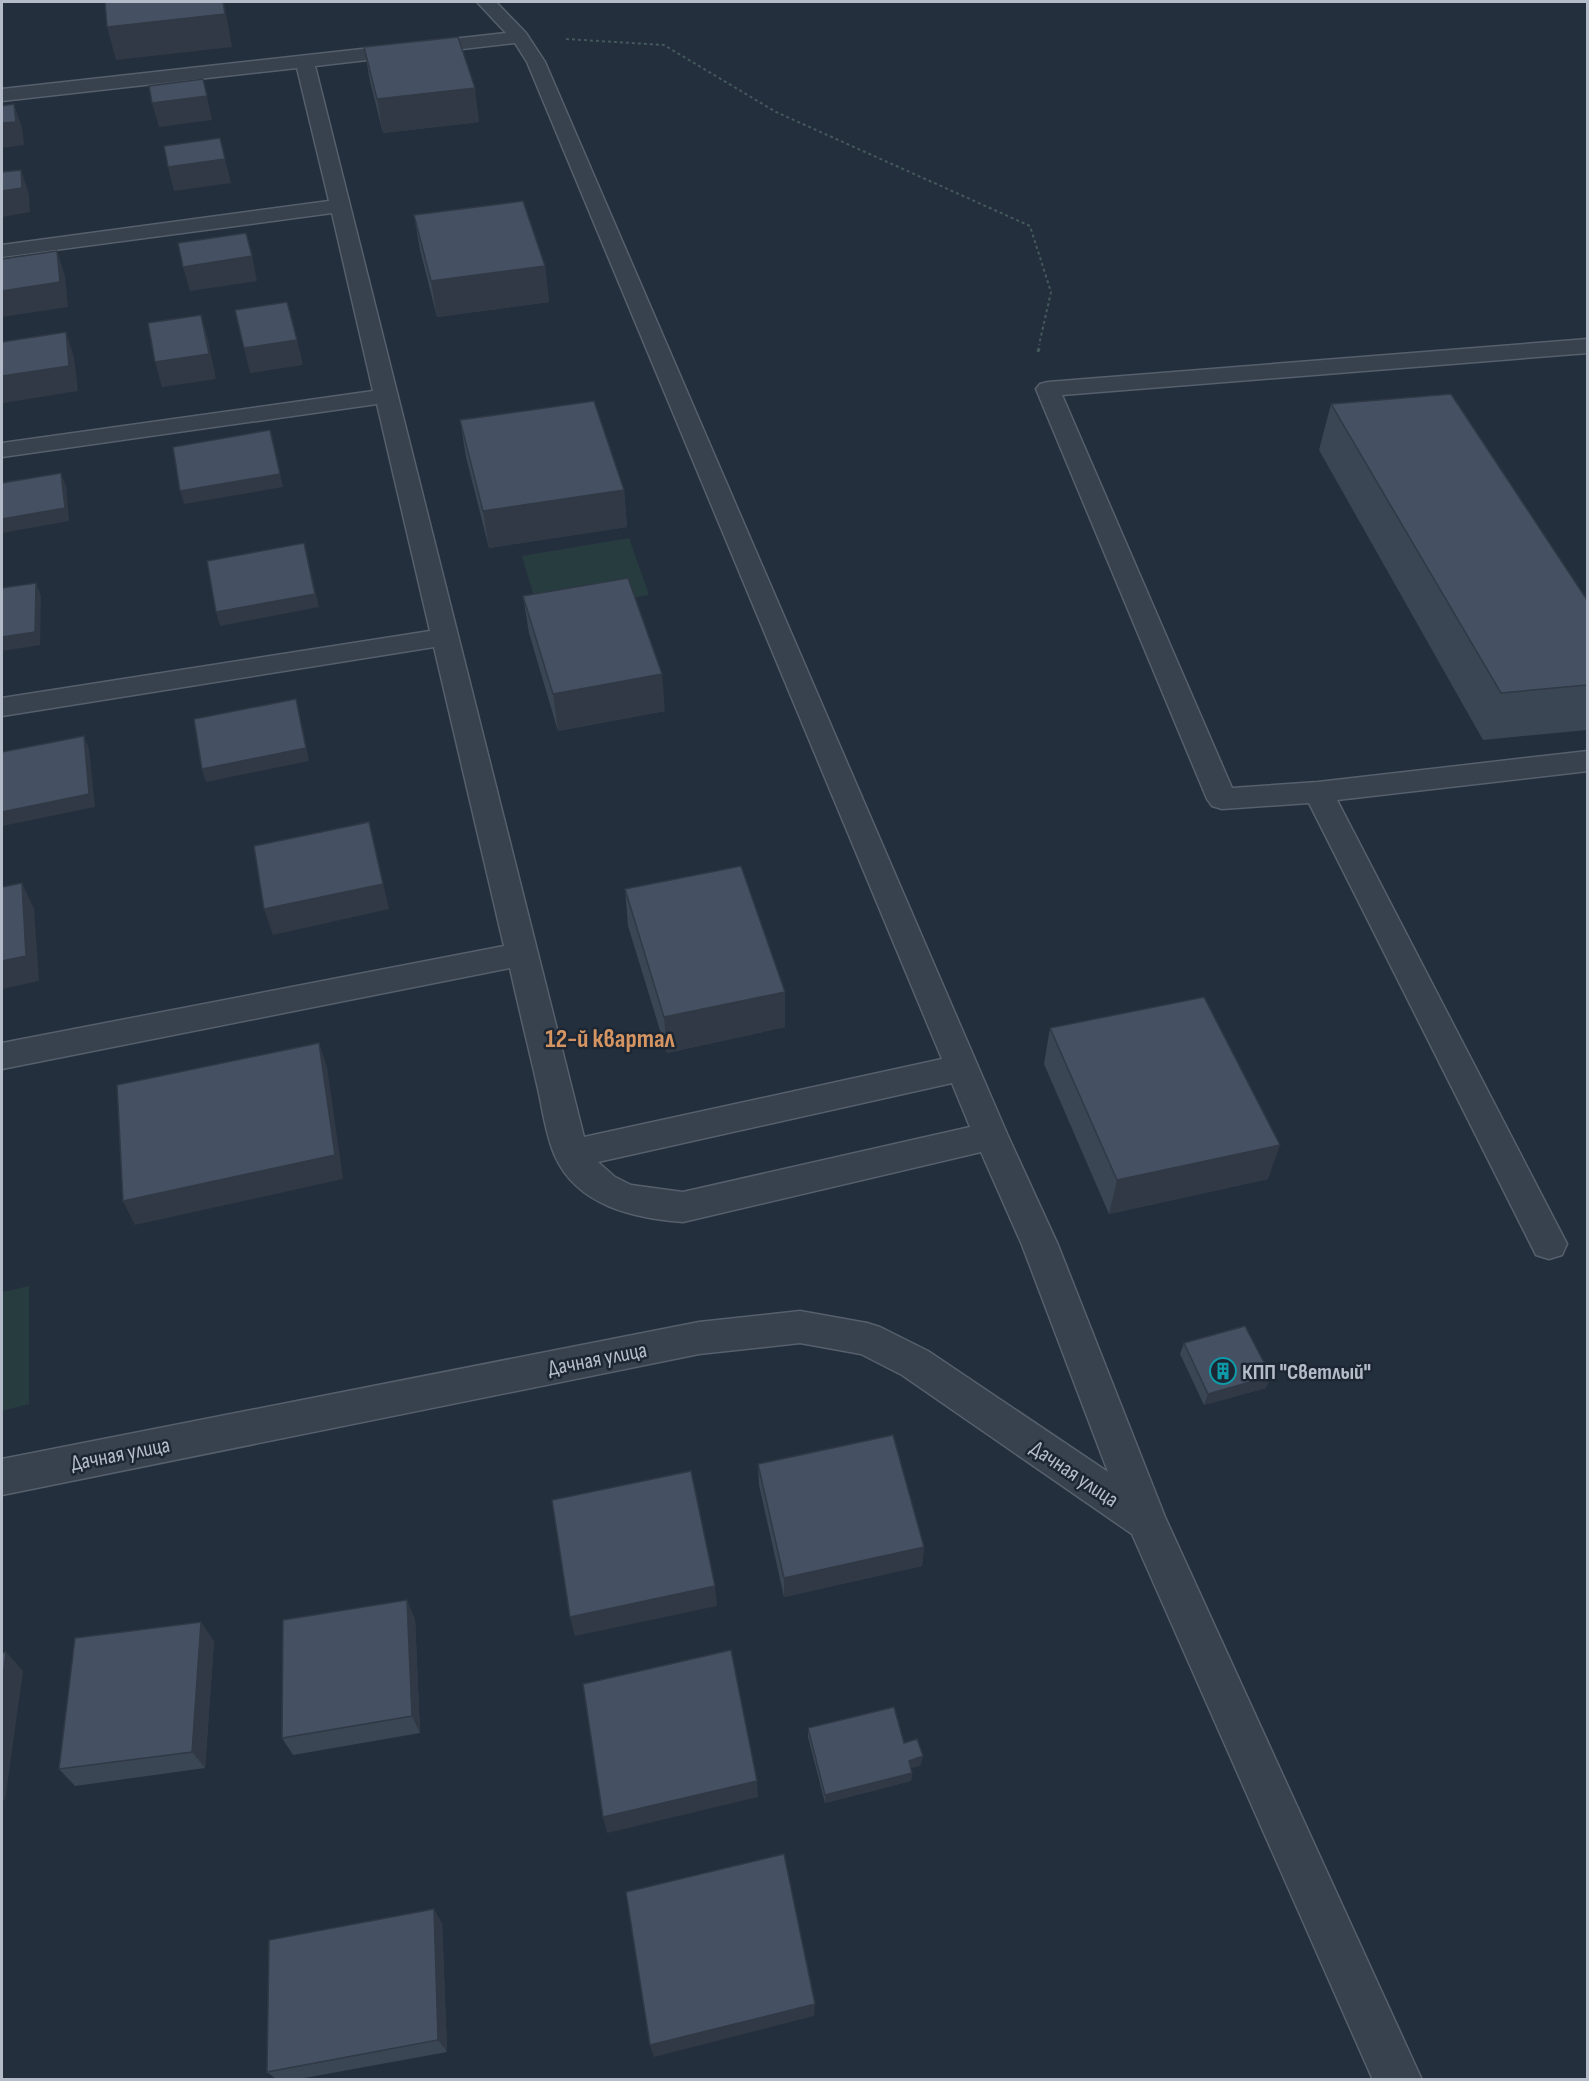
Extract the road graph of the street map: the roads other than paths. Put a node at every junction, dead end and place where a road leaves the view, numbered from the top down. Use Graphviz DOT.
graph roads {
  1 [pos="486,2"];
  2 [pos="520,37"];
  3 [pos="305,61"];
  4 [pos="2,95"];
  5 [pos="340,206"];
  6 [pos="2,251"];
  7 [pos="1587,346"];
  8 [pos="386,396"];
  9 [pos="2,450"];
  10 [pos="445,637"];
  11 [pos="2,707"];
  12 [pos="1587,760"];
  13 [pos="1318,792"];
  14 [pos="522,954"];
  15 [pos="2,1056"];
  16 [pos="962,1068"];
  17 [pos="991,1136"];
  18 [pos="571,1154"];
  19 [pos="1549,1244"];
  20 [pos="2,1477"];
  21 [pos="1146,1521"];
  22 [pos="1398,2079"];
  1 -- 2 [label="street"];
  2 -- 3 [label="street"];
  2 -- 16 [label="street"];
  3 -- 4 [label="street"];
  3 -- 5 [label="street"];
  5 -- 6 [label="street"];
  5 -- 8 [label="street"];
  7 -- 13 [label="street"];
  8 -- 9 [label="street"];
  8 -- 10 [label="street"];
  10 -- 11 [label="street"];
  10 -- 14 [label="street"];
  12 -- 13 [label="street"];
  13 -- 19 [label="street"];
  14 -- 15 [label="street"];
  14 -- 18 [label="street"];
  16 -- 17 [label="street"];
  16 -- 18 [label="street"];
  17 -- 18 [label="street"];
  17 -- 21 [label="street"];
  20 -- 21 [label="street, Дачная улица"];
  21 -- 22 [label="street"];
}
